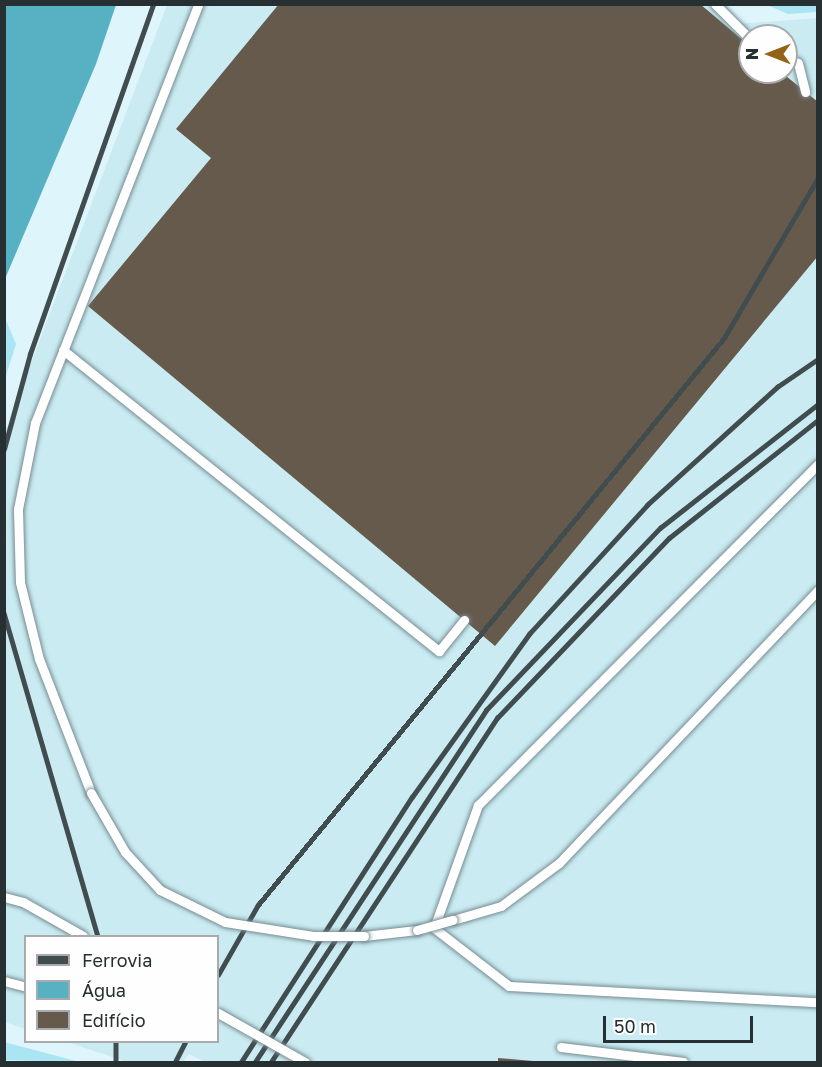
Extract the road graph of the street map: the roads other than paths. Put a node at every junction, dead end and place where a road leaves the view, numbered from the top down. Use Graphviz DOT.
graph roads {
  1 [pos="198,4"];
  2 [pos="716,4"];
  3 [pos="738,27"];
  4 [pos="798,63"];
  5 [pos="805,92"];
  6 [pos="63,350"];
  7 [pos="818,464"];
  8 [pos="818,590"];
  9 [pos="464,620"];
  10 [pos="4,897"];
  11 [pos="81,935"];
  12 [pos="4,981"];
  13 [pos="24,986"];
  14 [pos="818,1002"];
  15 [pos="219,1014"];
  16 [pos="561,1047"];
  17 [pos="305,1062"];
  18 [pos="683,1062"];
  1 -- 6 [label="lane"];
  2 -- 3 [label="lane"];
  4 -- 5 [label="lane"];
  6 -- 8 [label="lane, bridge"];
  6 -- 9 [label="lane"];
  7 -- 14 [label="lane"];
  10 -- 11 [label="lane"];
  12 -- 13 [label="lane"];
  15 -- 17 [label="lane, bridge"];
  16 -- 18 [label="lane"];
}
